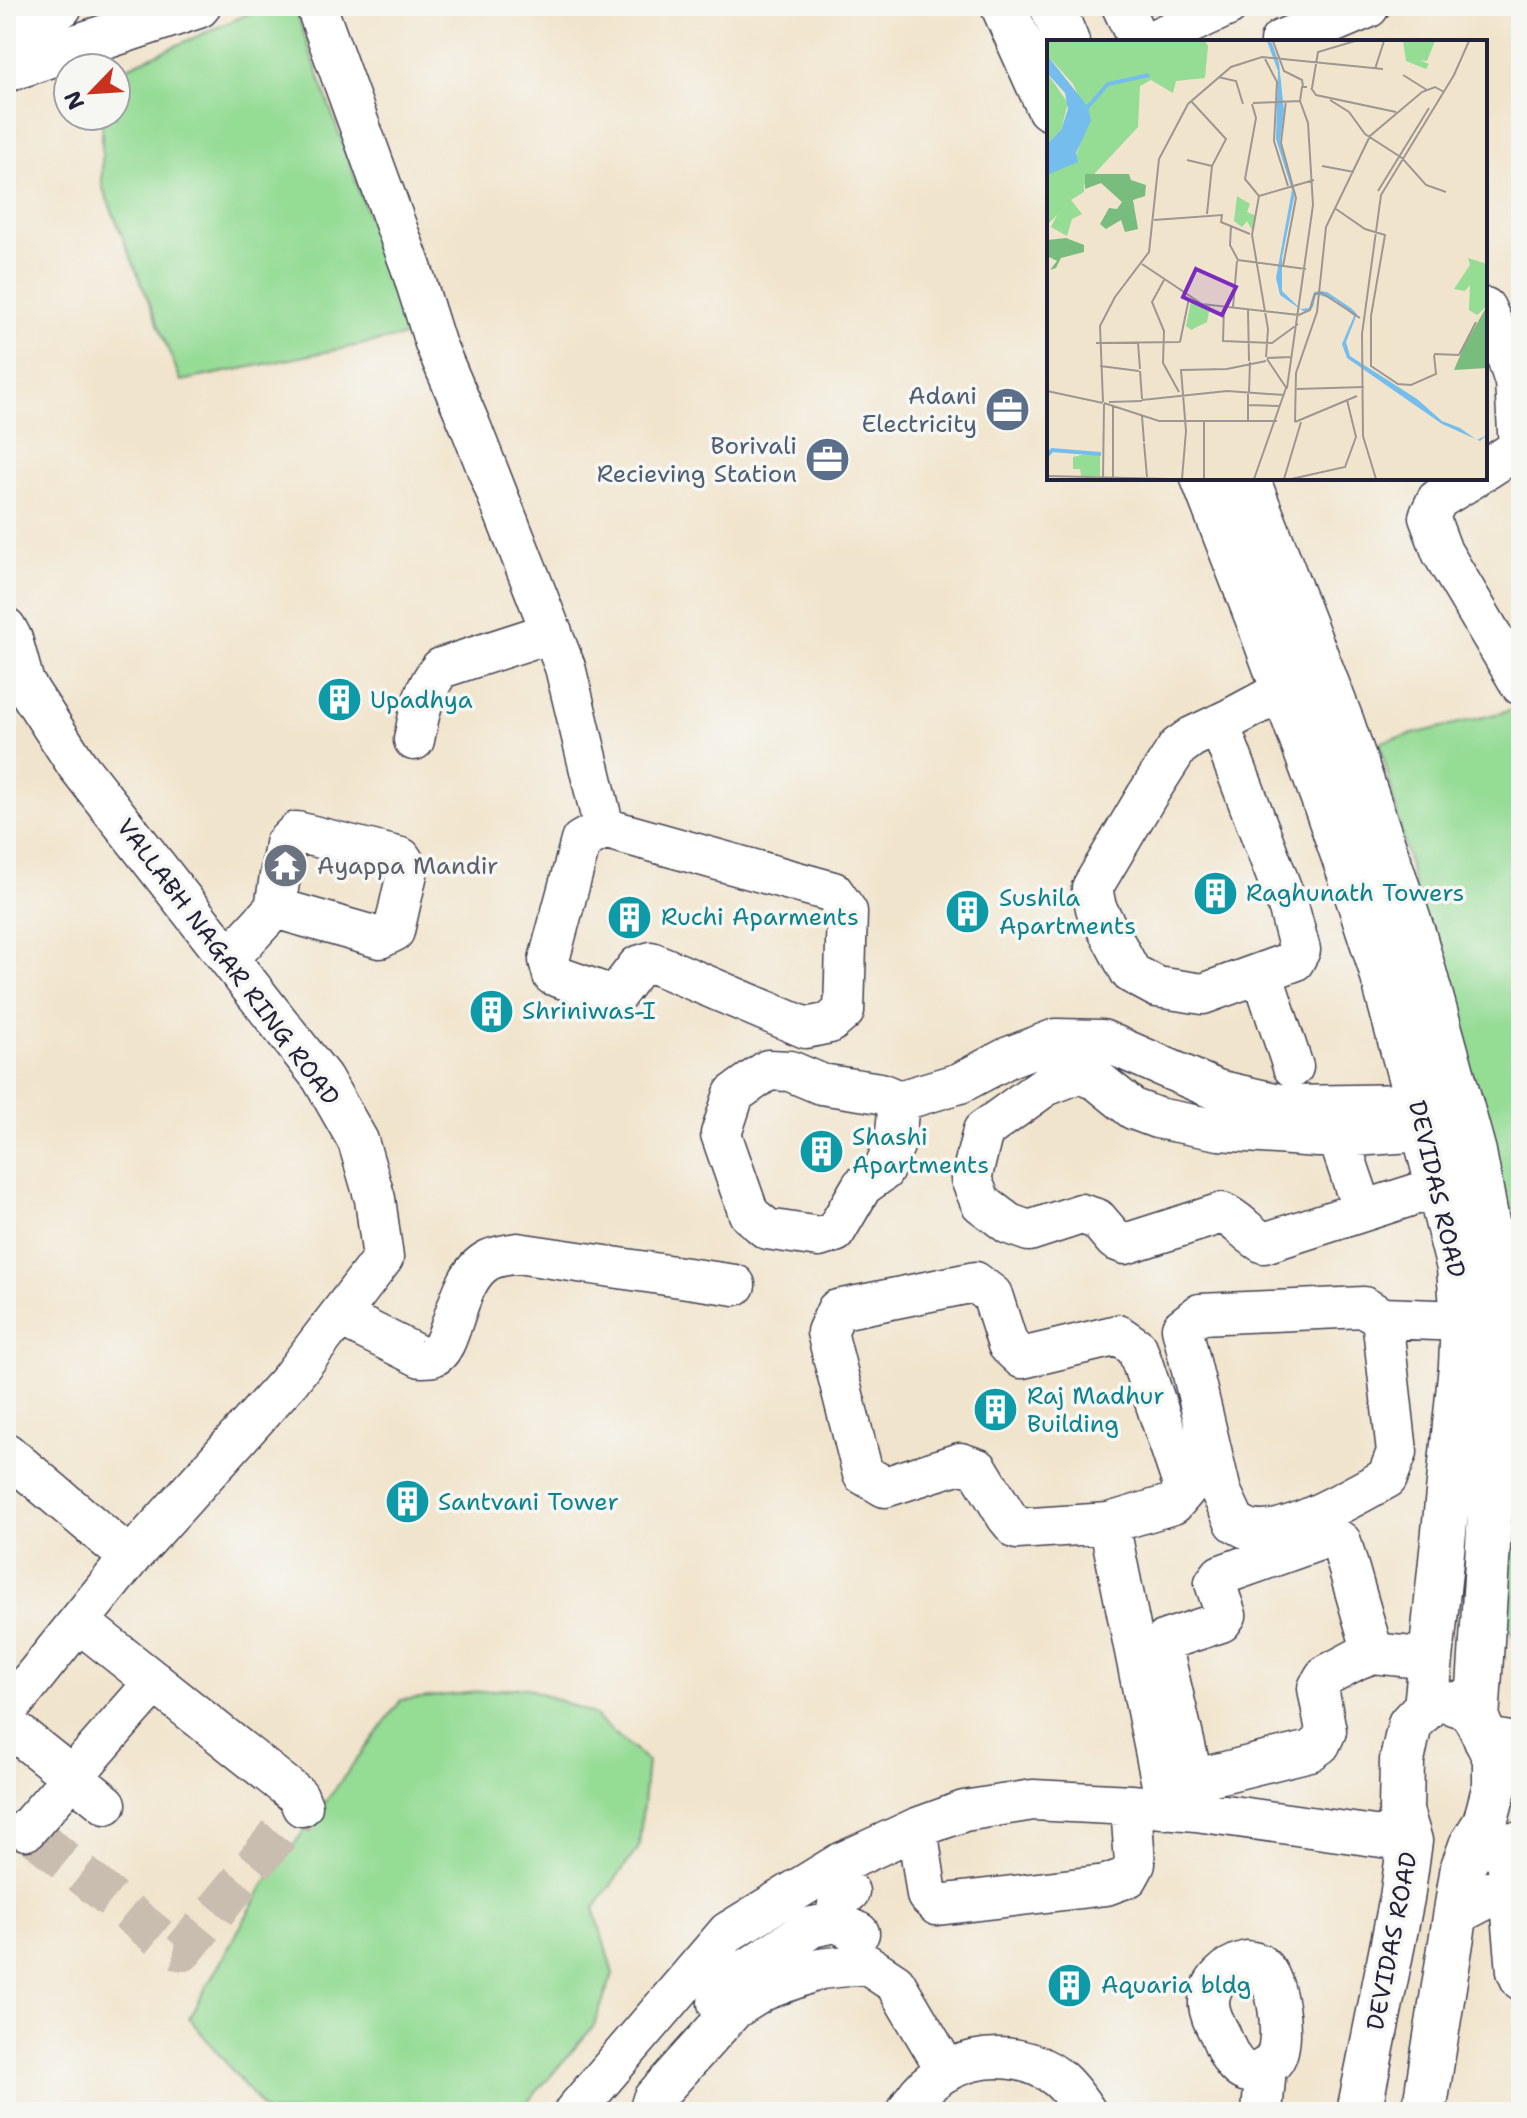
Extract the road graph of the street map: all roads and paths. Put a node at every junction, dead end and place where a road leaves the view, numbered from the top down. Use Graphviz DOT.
graph roads {
  1 [pos="60,6"];
  2 [pos="198,6"];
  3 [pos="316,6"];
  4 [pos="1003,6"];
  5 [pos="1052,6"];
  6 [pos="1122,6"];
  7 [pos="1228,6"];
  8 [pos="1354,22"];
  9 [pos="6,24"];
  10 [pos="1066,40"];
  11 [pos="1289,40"];
  12 [pos="6,70"];
  13 [pos="1047,104"];
  14 [pos="1487,312"];
  15 [pos="1520,449"];
  16 [pos="1487,469"];
  17 [pos="1204,480"];
  18 [pos="1248,480"];
  19 [pos="1470,480"];
  20 [pos="6,628"];
  21 [pos="552,632"];
  22 [pos="12,684"];
  23 [pos="1521,685"];
  24 [pos="1284,690"];
  25 [pos="1219,724"];
  26 [pos="414,740"];
  27 [pos="604,828"];
  28 [pos="275,908"];
  29 [pos="229,958"];
  30 [pos="1262,973"];
  31 [pos="1293,1067"];
  32 [pos="899,1101"];
  33 [pos="1421,1118"];
  34 [pos="1338,1137"];
  35 [pos="1438,1187"];
  36 [pos="1363,1211"];
  37 [pos="735,1285"];
  38 [pos="339,1316"];
  39 [pos="1382,1318"];
  40 [pos="1463,1321"];
  41 [pos="1456,1426"];
  42 [pos="1395,1435"];
  43 [pos="6,1453"];
  44 [pos="1109,1523"];
  45 [pos="130,1558"];
  46 [pos="79,1622"];
  47 [pos="1373,1653"];
  48 [pos="1431,1659"];
  49 [pos="155,1682"];
  50 [pos="1426,1707"];
  51 [pos="7,1711"];
  52 [pos="1495,1736"];
  53 [pos="72,1777"];
  54 [pos="1172,1801"];
  55 [pos="106,1804"];
  56 [pos="302,1806"];
  57 [pos="22,1826"];
  58 [pos="917,1828"];
  59 [pos="1410,1841"];
  60 [pos="1506,1862"];
  61 [pos="849,1911"];
  62 [pos="1521,1980"];
  63 [pos="1266,2067"];
  64 [pos="947,2071"];
  65 [pos="585,2098"];
  66 [pos="649,2112"];
  67 [pos="907,2112"];
  68 [pos="1086,2112"];
  69 [pos="1262,2112"];
  70 [pos="1359,2112"];
  71 [pos="1424,2112"];
  1 -- 9 [label="main road"];
  2 -- 12 [label="main road"];
  3 -- 21 [label="street"];
  4 -- 13 [label="main road"];
  5 -- 10 [label="main road"];
  6 -- 7 [label="street"];
  8 -- 11 [label="main road"];
  14 -- 15 [label="street"];
  15 -- 16 [label="street"];
  17 -- 24 [label="main road, DEVIDAS ROAD"];
  18 -- 52 [label="main road, DEVIDAS ROAD"];
  19 -- 23 [label="street"];
  20 -- 22 [label="street, VALLABH NAGAR RING ROAD"];
  21 -- 26 [label="street"];
  21 -- 27 [label="street"];
  22 -- 29 [label="street, VALLABH NAGAR RING ROAD"];
  24 -- 25 [label="street"];
  24 -- 33 [label="main road, DEVIDAS ROAD"];
  25 -- 30 [label="street"];
  25 -- 30 [label="street"];
  27 -- 27 [label="street"];
  28 -- 29 [label="street"];
  29 -- 38 [label="street, VALLABH NAGAR RING ROAD"];
  30 -- 31 [label="street"];
  32 -- 32 [label="street"];
  32 -- 33 [label="street"];
  33 -- 34 [label="street"];
  33 -- 35 [label="main road, DEVIDAS ROAD"];
  34 -- 36 [label="street"];
  34 -- 36 [label="street"];
  35 -- 36 [label="street"];
  35 -- 40 [label="main road, DEVIDAS ROAD"];
  37 -- 38 [label="street"];
  38 -- 45 [label="street, VALLABH NAGAR RING ROAD"];
  39 -- 40 [label="street"];
  39 -- 42 [label="street"];
  39 -- 42 [label="street"];
  40 -- 41 [label="main road, DEVIDAS ROAD"];
  41 -- 42 [label="street"];
  41 -- 48 [label="main road, DEVIDAS ROAD"];
  43 -- 45 [label="street"];
  44 -- 44 [label="street"];
  44 -- 54 [label="street"];
  45 -- 46 [label="street, VALLABH NAGAR RING ROAD"];
  46 -- 49 [label="street"];
  46 -- 51 [label="street, VALLABH NAGAR RING ROAD"];
  47 -- 48 [label="street"];
  47 -- 54 [label="street"];
  47 -- 54 [label="street"];
  48 -- 50 [label="main road, DEVIDAS ROAD"];
  49 -- 53 [label="street"];
  49 -- 56 [label="street"];
  50 -- 52 [label="main road"];
  50 -- 59 [label="main road, DEVIDAS ROAD"];
  51 -- 53 [label="street"];
  52 -- 60 [label="main road, DEVIDAS ROAD"];
  53 -- 55 [label="street"];
  53 -- 57 [label="street"];
  54 -- 58 [label="street"];
  54 -- 58 [label="street"];
  54 -- 59 [label="street"];
  58 -- 61 [label="street"];
  59 -- 60 [label="main road"];
  59 -- 70 [label="main road, DEVIDAS ROAD"];
  60 -- 62 [label="street"];
  60 -- 71 [label="main road, DEVIDAS ROAD"];
  61 -- 65 [label="street"];
  61 -- 65 [label="street"];
  63 -- 69 [label="street"];
  64 -- 66 [label="street"];
  64 -- 67 [label="street"];
  64 -- 68 [label="street"];
}
